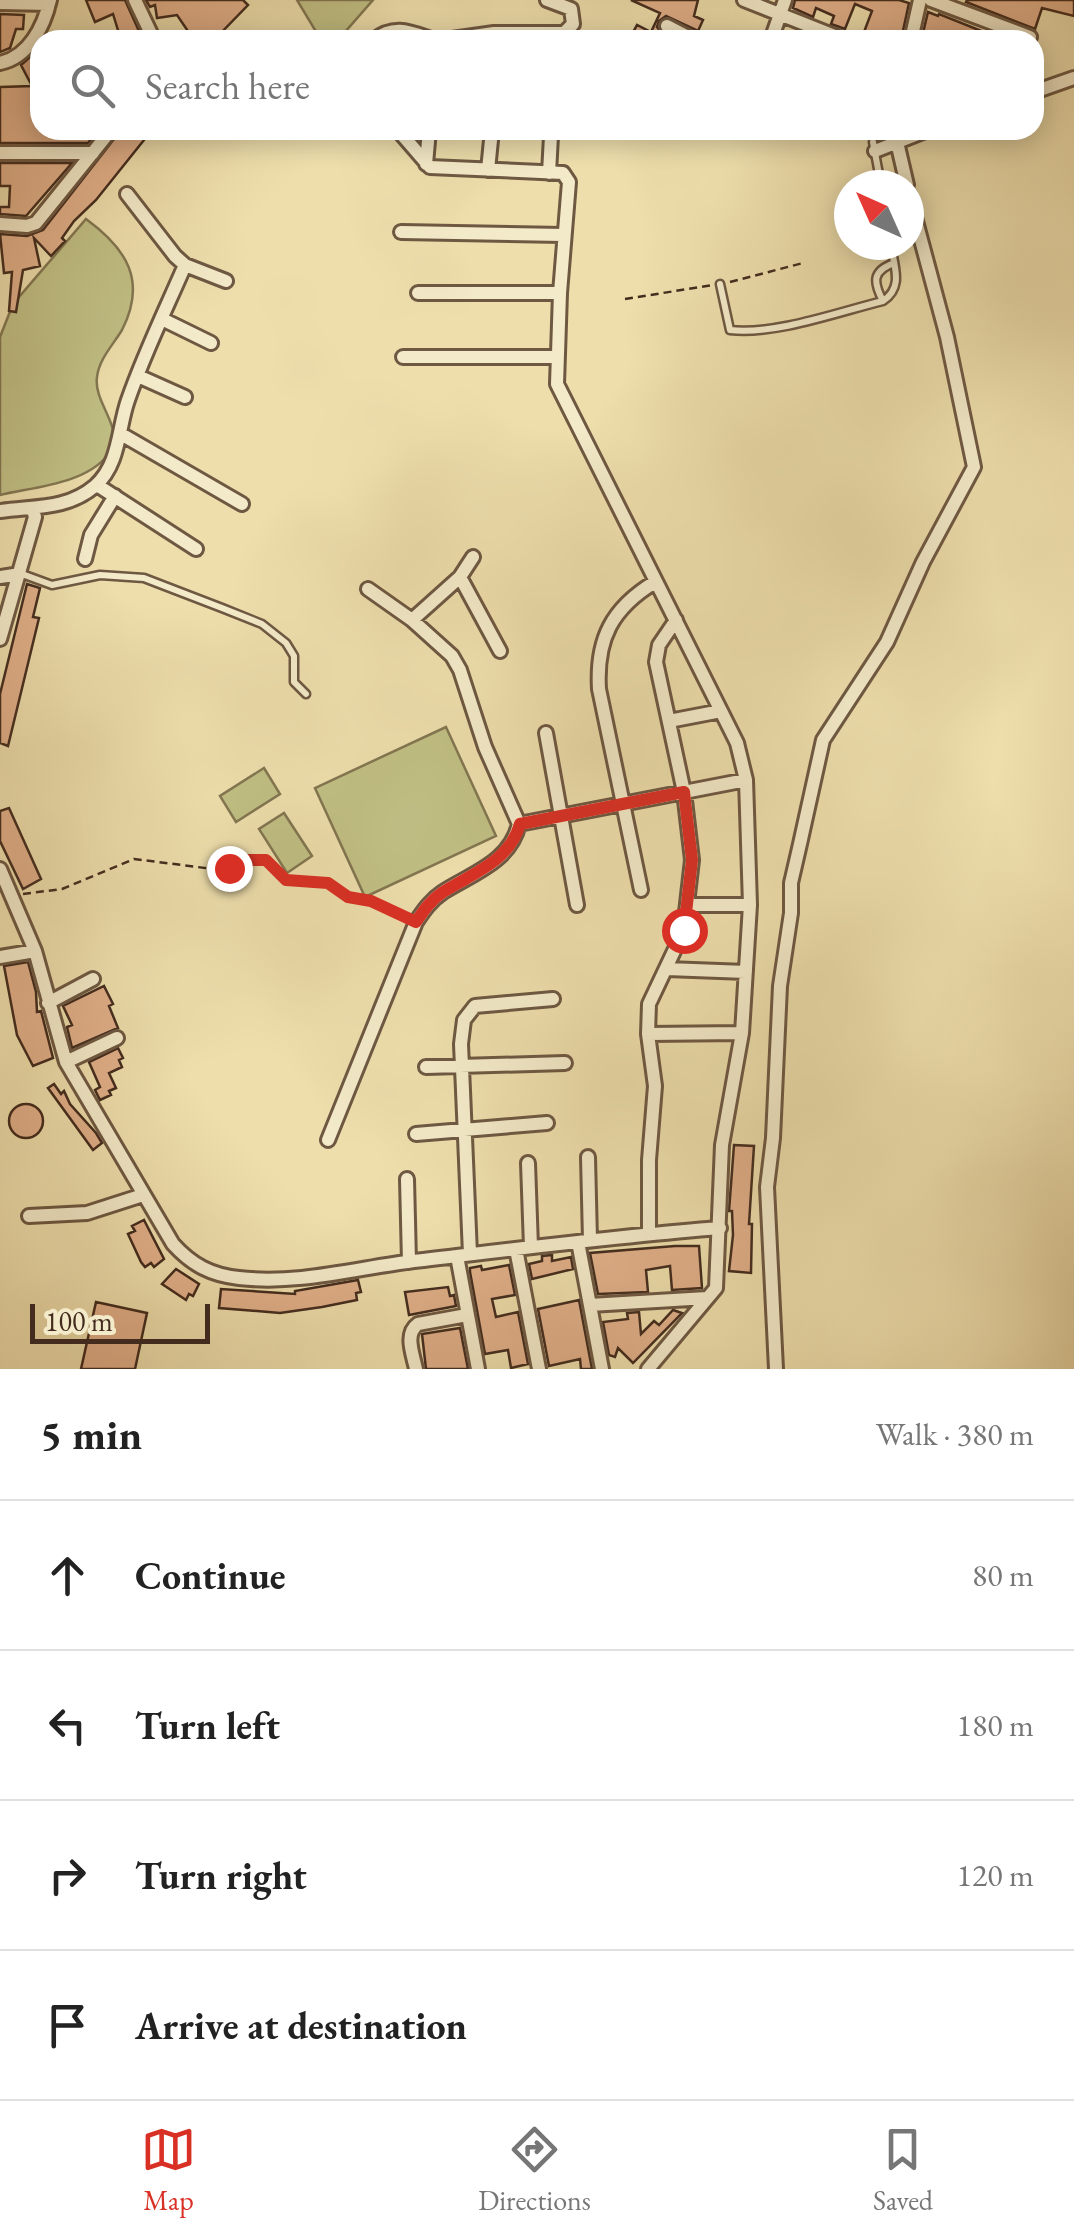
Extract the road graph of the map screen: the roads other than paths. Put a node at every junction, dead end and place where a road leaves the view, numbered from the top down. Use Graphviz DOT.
graph roads {
  1 [pos="135,0"];
  2 [pos="546,0"];
  3 [pos="744,0"];
  4 [pos="784,0"];
  5 [pos="920,0"];
  6 [pos="931,0"];
  7 [pos="50,2"];
  8 [pos="0,3"];
  9 [pos="780,16"];
  10 [pos="666,26"];
  11 [pos="40,30"];
  12 [pos="149,30"];
  13 [pos="567,30"];
  14 [pos="674,30"];
  15 [pos="774,30"];
  16 [pos="818,30"];
  17 [pos="913,30"];
  18 [pos="1009,30"];
  19 [pos="30,42"];
  20 [pos="0,62"];
  21 [pos="1074,78"];
  22 [pos="1044,88"];
  23 [pos="103,140"];
  24 [pos="406,140"];
  25 [pos="428,140"];
  26 [pos="491,140"];
  27 [pos="551,140"];
  28 [pos="893,140"];
  29 [pos="905,140"];
  30 [pos="874,146"];
  31 [pos="0,153"];
  32 [pos="93,153"];
  33 [pos="426,164"];
  34 [pos="488,170"];
  35 [pos="878,170"];
  36 [pos="906,170"];
  37 [pos="549,173"];
  38 [pos="127,194"];
  39 [pos="0,224"];
  40 [pos="401,232"];
  41 [pos="564,235"];
  42 [pos="924,251"];
  43 [pos="894,260"];
  44 [pos="894,263"];
  45 [pos="186,264"];
  46 [pos="226,281"];
  47 [pos="720,284"];
  48 [pos="418,293"];
  49 [pos="560,293"];
  50 [pos="883,301"];
  51 [pos="162,319"];
  52 [pos="211,342"];
  53 [pos="403,357"];
  54 [pos="557,357"];
  55 [pos="138,376"];
  56 [pos="185,397"];
  57 [pos="122,434"];
  58 [pos="96,485"];
  59 [pos="115,496"];
  60 [pos="242,504"];
  61 [pos="0,510"];
  62 [pos="33,510"];
  63 [pos="196,548"];
  64 [pos="473,557"];
  65 [pos="85,559"];
  66 [pos="20,574"];
  67 [pos="0,576"];
  68 [pos="460,576"];
  69 [pos="655,582"];
  70 [pos="368,590"];
  71 [pos="412,620"];
  72 [pos="676,620"];
  73 [pos="0,639"];
  74 [pos="500,651"];
  75 [pos="306,694"];
  76 [pos="721,710"];
  77 [pos="670,721"];
  78 [pos="546,733"];
  79 [pos="746,780"];
  80 [pos="684,792"];
  81 [pos="623,804"];
  82 [pos="561,815"];
  83 [pos="520,824"];
  84 [pos="0,869"];
  85 [pos="6,890"];
  86 [pos="641,890"];
  87 [pos="578,905"];
  88 [pos="750,905"];
  89 [pos="688,906"];
  90 [pos="35,951"];
  91 [pos="0,956"];
  92 [pos="667,969"];
  93 [pos="746,972"];
  94 [pos="92,979"];
  95 [pos="553,999"];
  96 [pos="48,1003"];
  97 [pos="742,1033"];
  98 [pos="648,1034"];
  99 [pos="117,1038"];
  100 [pos="66,1062"];
  101 [pos="565,1063"];
  102 [pos="463,1066"];
  103 [pos="426,1067"];
  104 [pos="547,1123"];
  105 [pos="464,1129"];
  106 [pos="416,1134"];
  107 [pos="328,1140"];
  108 [pos="588,1158"];
  109 [pos="528,1163"];
  110 [pos="407,1179"];
  111 [pos="143,1195"];
  112 [pos="28,1216"];
  113 [pos="720,1228"];
  114 [pos="650,1233"];
  115 [pos="584,1241"];
  116 [pos="524,1248"];
  117 [pos="464,1255"];
  118 [pos="410,1262"];
  119 [pos="707,1298"];
  120 [pos="590,1306"];
  121 [pos="467,1314"];
  122 [pos="416,1369"];
  123 [pos="478,1369"];
  124 [pos="539,1369"];
  125 [pos="602,1369"];
  126 [pos="648,1369"];
  127 [pos="776,1369"];
  1 -- 12 [label="street"];
  2 -- 13 [label="street"];
  3 -- 9 [label="street"];
  4 -- 9 [label="street"];
  5 -- 17 [label="street"];
  6 -- 18 [label="street"];
  7 -- 8 [label="street"];
  7 -- 11 [label="street"];
  9 -- 15 [label="street"];
  9 -- 16 [label="street"];
  10 -- 14 [label="street"];
  19 -- 20 [label="street"];
  21 -- 22 [label="street"];
  23 -- 32 [label="street"];
  24 -- 33 [label="street"];
  25 -- 33 [label="street"];
  26 -- 34 [label="street"];
  27 -- 37 [label="street"];
  28 -- 30 [label="street"];
  29 -- 36 [label="street"];
  30 -- 35 [label="lane"];
  31 -- 32 [label="street"];
  32 -- 39 [label="street"];
  33 -- 34 [label="street"];
  34 -- 37 [label="street"];
  37 -- 41 [label="street"];
  38 -- 45 [label="street"];
  40 -- 41 [label="street"];
  41 -- 49 [label="street"];
  42 -- 127 [label="street"];
  43 -- 44 [label="lane"];
  44 -- 50 [label="lane"];
  44 -- 50 [label="lane"];
  45 -- 46 [label="street"];
  45 -- 51 [label="street"];
  47 -- 50 [label="lane"];
  48 -- 49 [label="street"];
  49 -- 54 [label="street"];
  51 -- 52 [label="street"];
  51 -- 55 [label="street"];
  53 -- 54 [label="street"];
  54 -- 69 [label="street"];
  55 -- 56 [label="street"];
  55 -- 57 [label="street"];
  57 -- 58 [label="street"];
  57 -- 60 [label="street"];
  58 -- 59 [label="street"];
  58 -- 62 [label="street"];
  59 -- 63 [label="street"];
  59 -- 65 [label="street"];
  61 -- 62 [label="street"];
  62 -- 66 [label="street"];
  64 -- 68 [label="street"];
  66 -- 67 [label="street"];
  66 -- 73 [label="street"];
  66 -- 75 [label="lane"];
  68 -- 71 [label="street"];
  68 -- 74 [label="street"];
  69 -- 72 [label="street"];
  69 -- 81 [label="street"];
  70 -- 71 [label="street"];
  71 -- 83 [label="street"];
  72 -- 76 [label="street"];
  72 -- 77 [label="street"];
  76 -- 77 [label="street"];
  76 -- 79 [label="street"];
  77 -- 80 [label="street"];
  78 -- 82 [label="street"];
  79 -- 80 [label="street"];
  79 -- 88 [label="street"];
  80 -- 81 [label="street"];
  80 -- 89 [label="street"];
  81 -- 82 [label="street"];
  81 -- 86 [label="street"];
  82 -- 83 [label="street"];
  82 -- 87 [label="street"];
  83 -- 107 [label="street"];
  84 -- 85 [label="street"];
  85 -- 90 [label="street"];
  88 -- 89 [label="street"];
  88 -- 93 [label="street"];
  89 -- 92 [label="street"];
  90 -- 91 [label="street"];
  90 -- 96 [label="street"];
  92 -- 93 [label="street"];
  92 -- 98 [label="street"];
  93 -- 97 [label="street"];
  94 -- 96 [label="street"];
  95 -- 102 [label="street"];
  96 -- 100 [label="street"];
  97 -- 98 [label="street"];
  97 -- 113 [label="street"];
  98 -- 114 [label="street"];
  99 -- 100 [label="street"];
  100 -- 111 [label="street"];
  101 -- 102 [label="street"];
  102 -- 103 [label="street"];
  102 -- 105 [label="street"];
  104 -- 105 [label="street"];
  105 -- 106 [label="street"];
  105 -- 117 [label="street"];
  108 -- 115 [label="street"];
  109 -- 116 [label="street"];
  110 -- 118 [label="street"];
  111 -- 112 [label="street"];
  111 -- 118 [label="street"];
  113 -- 114 [label="street"];
  113 -- 119 [label="street"];
  114 -- 115 [label="street"];
  115 -- 116 [label="street"];
  115 -- 120 [label="street"];
  116 -- 117 [label="street"];
  116 -- 124 [label="street"];
  117 -- 118 [label="street"];
  117 -- 121 [label="street"];
  119 -- 120 [label="street"];
  119 -- 126 [label="street"];
  120 -- 125 [label="street"];
  121 -- 122 [label="street"];
  121 -- 123 [label="street"];
}
